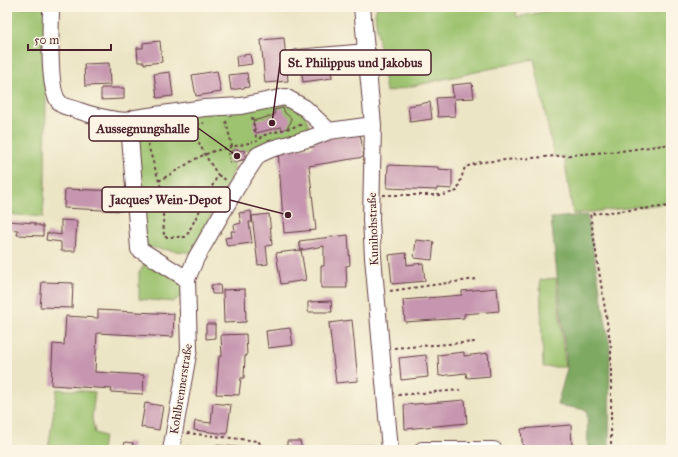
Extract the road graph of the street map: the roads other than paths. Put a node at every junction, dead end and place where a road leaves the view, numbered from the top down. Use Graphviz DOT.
graph roads {
  1 [pos="51,7"];
  2 [pos="362,7"];
  3 [pos="367,52"];
  4 [pos="297,58"];
  5 [pos="127,121"];
  6 [pos="373,125"];
  7 [pos="323,126"];
  8 [pos="187,279"];
  9 [pos="171,450"];
  10 [pos="390,450"];
  11 [pos="422,450"];
  12 [pos="494,450"];
  1 -- 5 [label="street"];
  2 -- 3 [label="street, Kunihohstraße"];
  3 -- 4 [label="street"];
  3 -- 6 [label="street, Kunihohstraße"];
  5 -- 7 [label="street"];
  5 -- 8 [label="street"];
  6 -- 7 [label="street"];
  6 -- 10 [label="street, Kunihohstraße"];
  7 -- 8 [label="street, Kohlbrennerstraße"];
  8 -- 9 [label="street, Kohlbrennerstraße"];
  11 -- 12 [label="street"];
}
